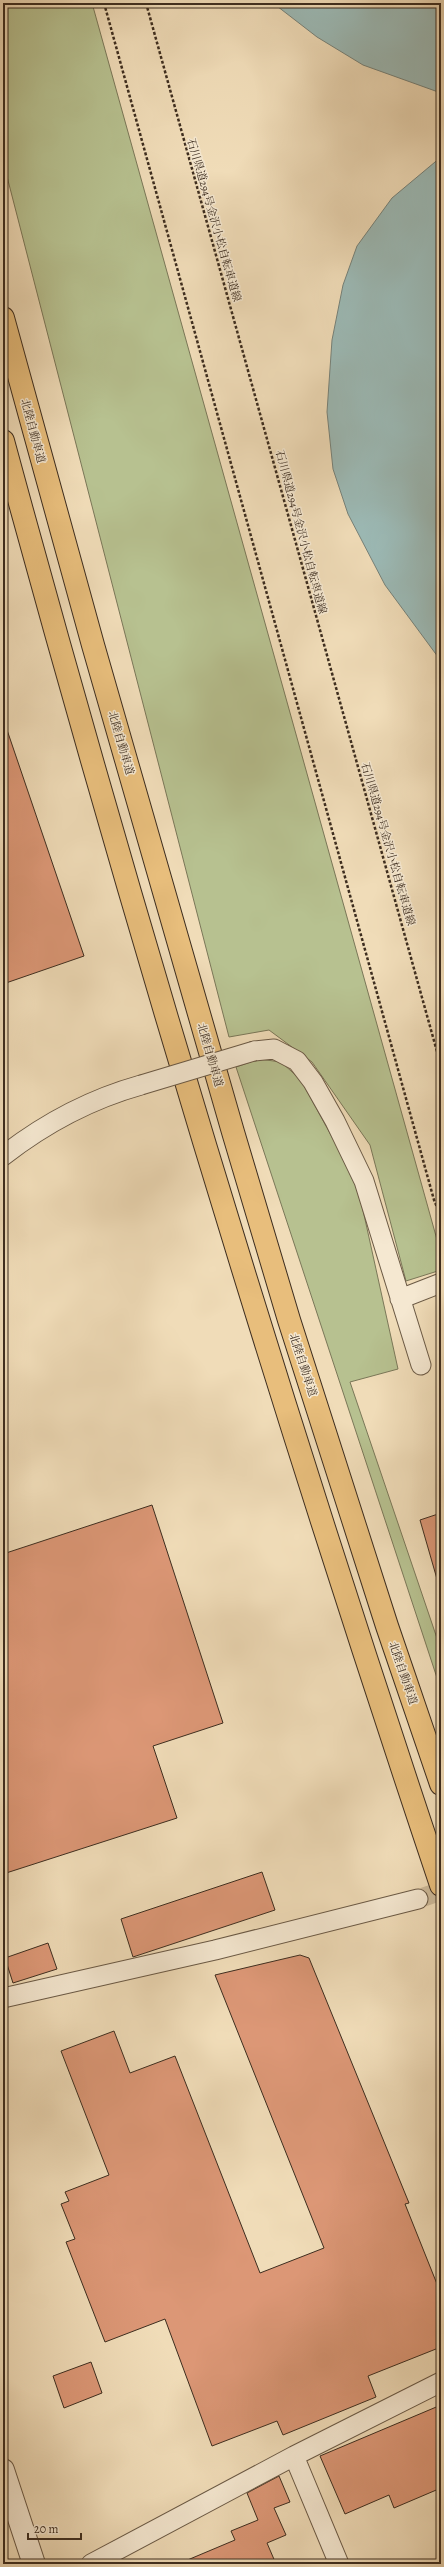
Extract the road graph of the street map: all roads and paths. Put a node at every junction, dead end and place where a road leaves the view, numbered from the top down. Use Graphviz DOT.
graph roads {
  1 [pos="104,3"];
  2 [pos="146,3"];
  3 [pos="3,318"];
  4 [pos="3,441"];
  5 [pos="441,1066"];
  6 [pos="3,1156"];
  7 [pos="441,1217"];
  8 [pos="441,1283"];
  9 [pos="400,1299"];
  10 [pos="421,1365"];
  11 [pos="441,1784"];
  12 [pos="441,1885"];
  13 [pos="418,1899"];
  14 [pos="3,1998"];
  15 [pos="441,2382"];
  16 [pos="294,2456"];
  17 [pos="3,2470"];
  18 [pos="34,2564"];
  19 [pos="91,2564"];
  20 [pos="339,2564"];
  1 -- 7 [label="path"];
  2 -- 5 [label="path, 石川県道294号金沢小松自転車道線"];
  3 -- 11 [label="highway, 北陸自動車道"];
  4 -- 12 [label="highway"];
  6 -- 9 [label="street, bridge"];
  8 -- 9 [label="street"];
  9 -- 10 [label="street"];
  13 -- 14 [label="street"];
  15 -- 16 [label="street"];
  16 -- 19 [label="street"];
  16 -- 20 [label="street"];
  17 -- 18 [label="street"];
}
